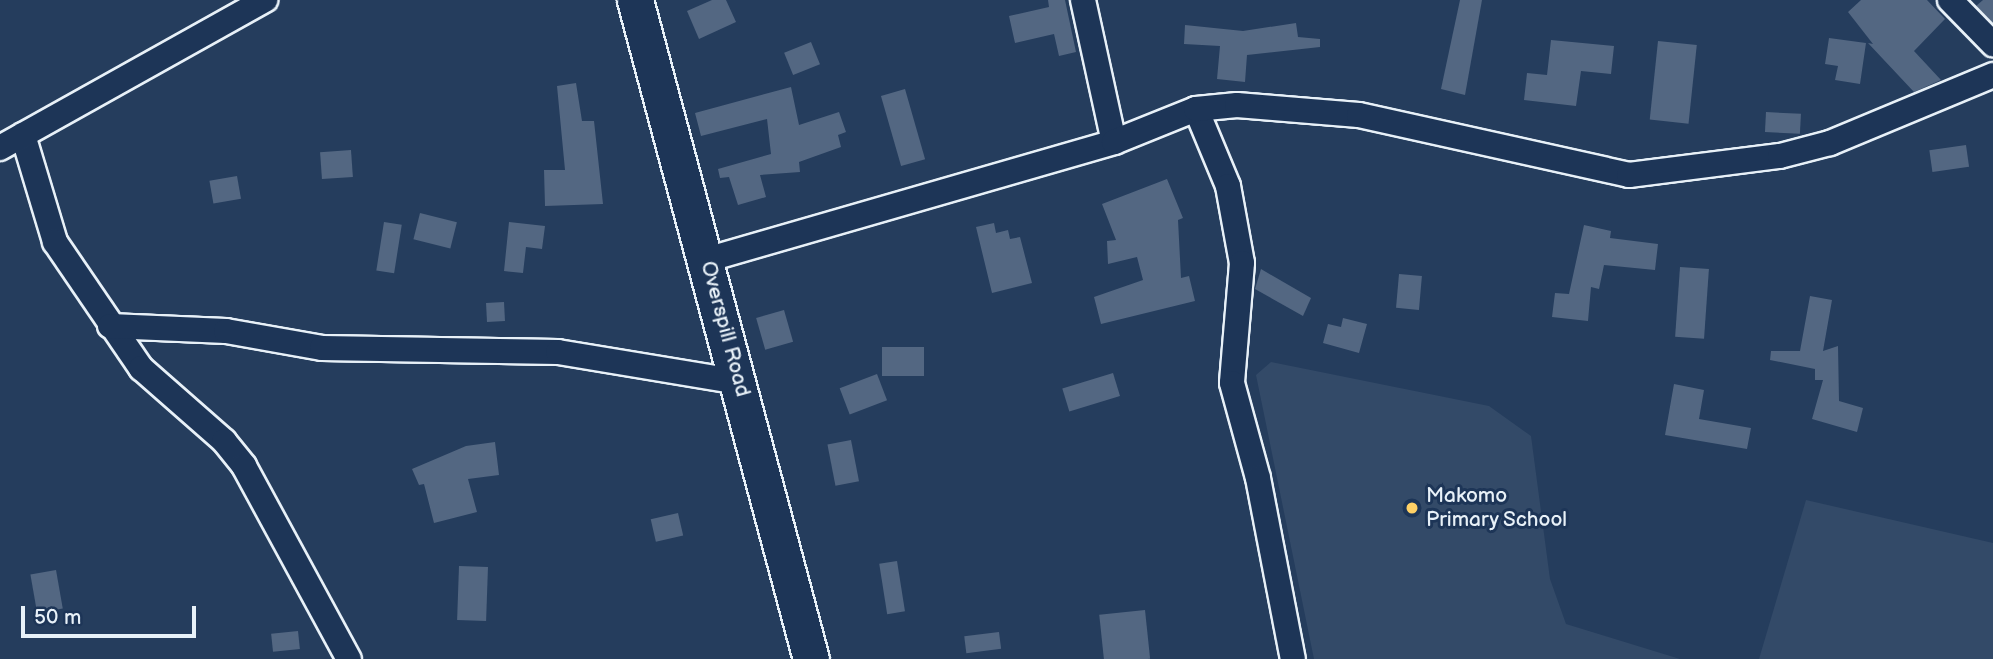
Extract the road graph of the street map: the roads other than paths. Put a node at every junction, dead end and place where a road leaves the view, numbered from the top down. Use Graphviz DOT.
graph roads {
  1 [pos="265,0"];
  2 [pos="635,0"];
  3 [pos="1083,0"];
  4 [pos="1950,0"];
  5 [pos="1993,44"];
  6 [pos="1993,75"];
  7 [pos="1196,109"];
  8 [pos="23,135"];
  9 [pos="1114,142"];
  10 [pos="0,148"];
  11 [pos="706,260"];
  12 [pos="110,326"];
  13 [pos="739,382"];
  14 [pos="349,659"];
  15 [pos="811,659"];
  16 [pos="1293,659"];
  1 -- 8 [label="street"];
  2 -- 11 [label="street, Overspill Road"];
  3 -- 9 [label="street"];
  4 -- 5 [label="street"];
  6 -- 7 [label="street"];
  7 -- 9 [label="street"];
  7 -- 16 [label="street"];
  8 -- 10 [label="street"];
  8 -- 12 [label="street"];
  9 -- 11 [label="street"];
  11 -- 13 [label="street, Overspill Road"];
  12 -- 13 [label="street"];
  12 -- 14 [label="street"];
  13 -- 15 [label="street, Overspill Road"];
}
